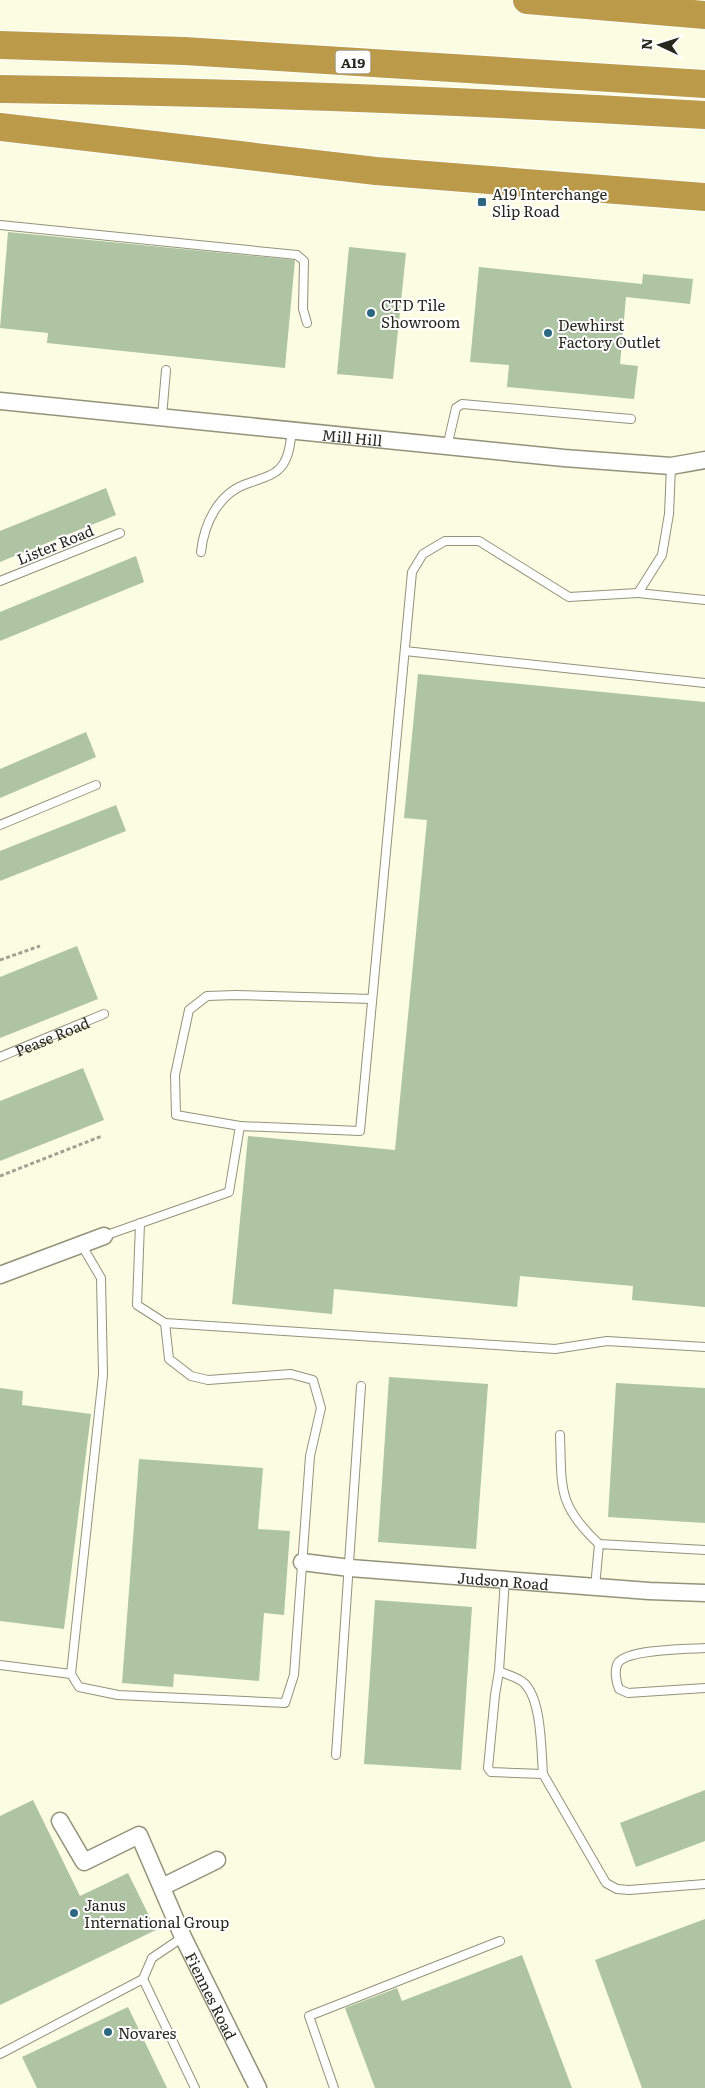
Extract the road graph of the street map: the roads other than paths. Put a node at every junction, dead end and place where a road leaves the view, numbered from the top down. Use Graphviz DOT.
graph roads {
  1 [pos="529,0"];
  2 [pos="705,15"];
  3 [pos="0,46"];
  4 [pos="705,84"];
  5 [pos="0,90"];
  6 [pos="705,115"];
  7 [pos="0,127"];
  8 [pos="705,197"];
  9 [pos="0,225"];
  10 [pos="307,323"];
  11 [pos="166,370"];
  12 [pos="0,401"];
  13 [pos="162,417"];
  14 [pos="631,419"];
  15 [pos="292,431"];
  16 [pos="447,446"];
  17 [pos="705,460"];
  18 [pos="671,466"];
  19 [pos="120,533"];
  20 [pos="201,552"];
  21 [pos="0,581"];
  22 [pos="638,593"];
  23 [pos="705,600"];
  24 [pos="405,651"];
  25 [pos="705,683"];
  26 [pos="96,786"];
  27 [pos="0,825"];
  28 [pos="372,999"];
  29 [pos="104,1014"];
  30 [pos="0,1057"];
  31 [pos="240,1126"];
  32 [pos="140,1223"];
  33 [pos="104,1236"];
  34 [pos="81,1244"];
  35 [pos="0,1275"];
  36 [pos="164,1323"];
  37 [pos="705,1347"];
  38 [pos="361,1386"];
  39 [pos="560,1434"];
  40 [pos="599,1544"];
  41 [pos="705,1550"];
  42 [pos="302,1562"];
  43 [pos="350,1568"];
  44 [pos="505,1579"];
  45 [pos="595,1587"];
  46 [pos="705,1592"];
  47 [pos="705,1648"];
  48 [pos="0,1665"];
  49 [pos="499,1671"];
  50 [pos="71,1674"];
  51 [pos="705,1688"];
  52 [pos="336,1755"];
  53 [pos="543,1774"];
  54 [pos="60,1822"];
  55 [pos="217,1860"];
  56 [pos="705,1884"];
  57 [pos="162,1888"];
  58 [pos="184,1937"];
  59 [pos="500,1941"];
  60 [pos="143,1979"];
  61 [pos="0,2054"];
  62 [pos="254,2087"];
  63 [pos="195,2088"];
  64 [pos="334,2088"];
  1 -- 2 [label="highway"];
  3 -- 4 [label="highway, A19"];
  5 -- 6 [label="highway"];
  7 -- 8 [label="highway"];
  9 -- 10 [label="lane"];
  11 -- 13 [label="lane"];
  12 -- 13 [label="street, Mill Hill"];
  13 -- 15 [label="street, Mill Hill"];
  14 -- 16 [label="lane"];
  15 -- 16 [label="street, Mill Hill"];
  15 -- 20 [label="lane"];
  16 -- 18 [label="street, Mill Hill"];
  17 -- 18 [label="street, Mill Hill"];
  18 -- 22 [label="lane"];
  19 -- 21 [label="lane, Lister Road"];
  22 -- 23 [label="lane"];
  22 -- 24 [label="lane"];
  24 -- 25 [label="lane"];
  24 -- 28 [label="lane"];
  26 -- 27 [label="lane"];
  28 -- 31 [label="lane"];
  28 -- 31 [label="lane"];
  29 -- 30 [label="lane, Pease Road"];
  31 -- 32 [label="lane"];
  32 -- 33 [label="lane"];
  32 -- 36 [label="lane"];
  33 -- 34 [label="street"];
  34 -- 35 [label="street"];
  34 -- 50 [label="lane"];
  36 -- 37 [label="lane"];
  36 -- 42 [label="lane"];
  38 -- 43 [label="lane"];
  39 -- 40 [label="lane"];
  40 -- 41 [label="lane"];
  40 -- 45 [label="lane"];
  42 -- 43 [label="street, Judson Road"];
  42 -- 50 [label="lane"];
  43 -- 44 [label="street, Judson Road"];
  43 -- 52 [label="lane"];
  44 -- 45 [label="street, Judson Road"];
  44 -- 49 [label="lane"];
  45 -- 46 [label="street, Judson Road"];
  47 -- 51 [label="lane"];
  48 -- 50 [label="lane"];
  49 -- 53 [label="lane"];
  49 -- 53 [label="lane"];
  53 -- 56 [label="lane"];
  54 -- 57 [label="street, Fiennes Road"];
  55 -- 57 [label="street"];
  57 -- 58 [label="street, Fiennes Road"];
  58 -- 60 [label="lane"];
  58 -- 62 [label="street, Fiennes Road"];
  59 -- 64 [label="lane"];
  60 -- 61 [label="lane"];
  60 -- 63 [label="lane"];
}
